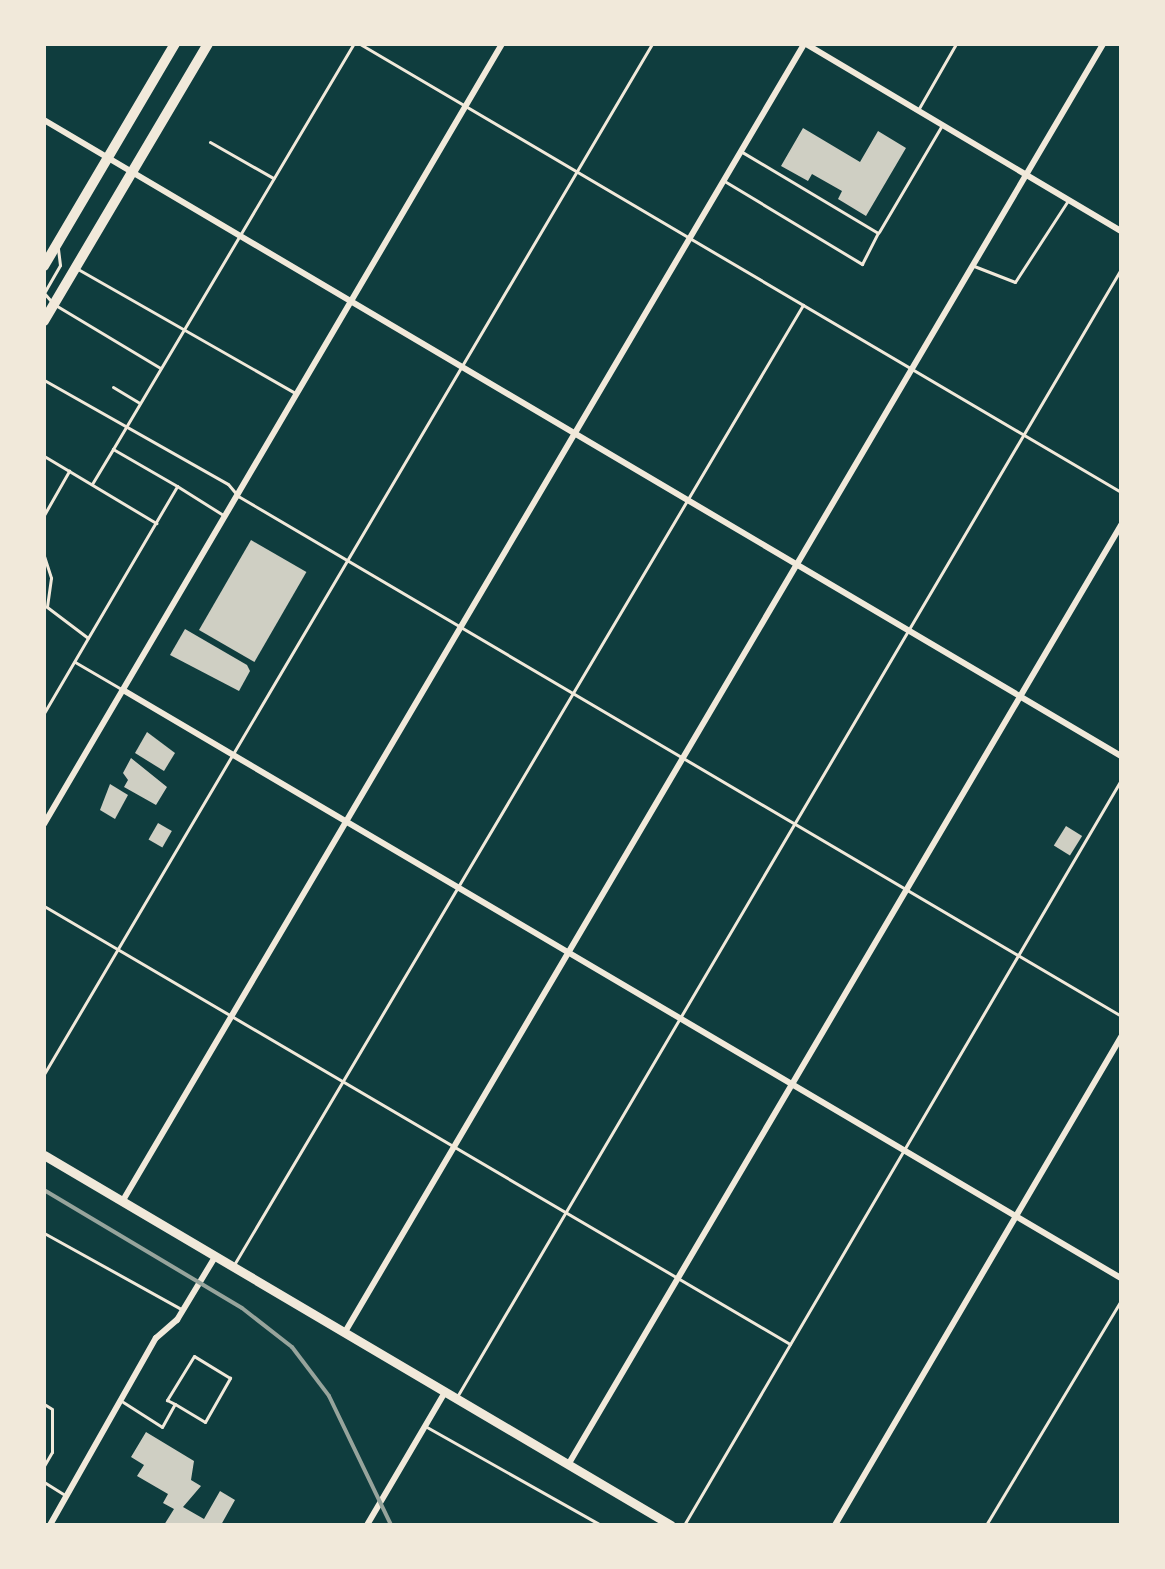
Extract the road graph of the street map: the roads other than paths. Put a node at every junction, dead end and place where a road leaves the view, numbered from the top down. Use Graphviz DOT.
graph roads {
  1 [pos="175,44"];
  2 [pos="208,44"];
  3 [pos="353,44"];
  4 [pos="360,44"];
  5 [pos="502,44"];
  6 [pos="652,44"];
  7 [pos="805,44"];
  8 [pos="956,44"];
  9 [pos="1103,44"];
  10 [pos="466,107"];
  11 [pos="917,111"];
  12 [pos="44,120"];
  13 [pos="942,125"];
  14 [pos="210,142"];
  15 [pos="742,152"];
  16 [pos="109,157"];
  17 [pos="133,171"];
  18 [pos="578,172"];
  19 [pos="1026,173"];
  20 [pos="273,178"];
  21 [pos="725,181"];
  22 [pos="1069,199"];
  23 [pos="1121,231"];
  24 [pos="878,233"];
  25 [pos="239,234"];
  26 [pos="689,238"];
  27 [pos="58,244"];
  28 [pos="973,265"];
  29 [pos="44,266"];
  30 [pos="76,268"];
  31 [pos="1121,269"];
  32 [pos="350,301"];
  33 [pos="54,304"];
  34 [pos="803,305"];
  35 [pos="44,321"];
  36 [pos="183,330"];
  37 [pos="462,366"];
  38 [pos="161,368"];
  39 [pos="911,369"];
  40 [pos="44,380"];
  41 [pos="113,387"];
  42 [pos="295,393"];
  43 [pos="140,403"];
  44 [pos="125,428"];
  45 [pos="574,432"];
  46 [pos="1024,435"];
  47 [pos="113,449"];
  48 [pos="44,456"];
  49 [pos="69,471"];
  50 [pos="92,485"];
  51 [pos="177,486"];
  52 [pos="1121,492"];
  53 [pos="238,496"];
  54 [pos="689,500"];
  55 [pos="44,515"];
  56 [pos="226,517"];
  57 [pos="156,523"];
  58 [pos="1121,525"];
  59 [pos="44,556"];
  60 [pos="348,562"];
  61 [pos="797,563"];
  62 [pos="460,626"];
  63 [pos="909,629"];
  64 [pos="88,638"];
  65 [pos="74,661"];
  66 [pos="123,690"];
  67 [pos="574,695"];
  68 [pos="1020,696"];
  69 [pos="44,713"];
  70 [pos="233,755"];
  71 [pos="1121,756"];
  72 [pos="683,757"];
  73 [pos="1121,780"];
  74 [pos="345,820"];
  75 [pos="795,823"];
  76 [pos="44,824"];
  77 [pos="455,887"];
  78 [pos="907,890"];
  79 [pos="44,906"];
  80 [pos="117,948"];
  81 [pos="568,953"];
  82 [pos="1018,955"];
  83 [pos="231,1015"];
  84 [pos="1121,1016"];
  85 [pos="678,1018"];
  86 [pos="1121,1037"];
  87 [pos="44,1074"];
  88 [pos="343,1082"];
  89 [pos="792,1084"];
  90 [pos="455,1146"];
  91 [pos="904,1150"];
  92 [pos="44,1155"];
  93 [pos="122,1202"];
  94 [pos="566,1214"];
  95 [pos="1017,1217"];
  96 [pos="44,1233"];
  97 [pos="215,1257"];
  98 [pos="233,1267"];
  99 [pos="678,1278"];
  100 [pos="1121,1278"];
  101 [pos="1121,1300"];
  102 [pos="183,1310"];
  103 [pos="345,1332"];
  104 [pos="790,1344"];
  105 [pos="445,1392"];
  106 [pos="456,1399"];
  107 [pos="123,1402"];
  108 [pos="44,1404"];
  109 [pos="175,1404"];
  110 [pos="425,1426"];
  111 [pos="568,1465"];
  112 [pos="44,1466"];
  113 [pos="44,1482"];
  114 [pos="67,1496"];
  115 [pos="50,1525"];
  116 [pos="367,1525"];
  117 [pos="601,1525"];
  118 [pos="671,1525"];
  119 [pos="684,1525"];
  120 [pos="835,1525"];
  121 [pos="986,1525"];
  1 -- 16 [label="main road"];
  2 -- 17 [label="main road"];
  3 -- 20 [label="lane"];
  4 -- 10 [label="lane"];
  5 -- 10 [label="street"];
  6 -- 18 [label="lane"];
  7 -- 11 [label="street"];
  7 -- 15 [label="street"];
  8 -- 11 [label="lane"];
  9 -- 19 [label="street"];
  10 -- 18 [label="lane"];
  10 -- 32 [label="street"];
  11 -- 13 [label="street"];
  12 -- 16 [label="street"];
  13 -- 19 [label="street"];
  13 -- 24 [label="lane"];
  14 -- 20 [label="lane"];
  15 -- 21 [label="street"];
  15 -- 24 [label="lane"];
  16 -- 17 [label="street"];
  16 -- 27 [label="main road"];
  17 -- 25 [label="street"];
  17 -- 30 [label="main road"];
  18 -- 26 [label="lane"];
  18 -- 37 [label="lane"];
  19 -- 22 [label="street"];
  19 -- 28 [label="street"];
  20 -- 25 [label="lane"];
  21 -- 24 [label="lane"];
  21 -- 26 [label="street"];
  22 -- 23 [label="street"];
  22 -- 28 [label="lane"];
  25 -- 32 [label="street"];
  25 -- 36 [label="lane"];
  26 -- 34 [label="lane"];
  26 -- 45 [label="street"];
  27 -- 29 [label="main road"];
  27 -- 33 [label="lane"];
  28 -- 39 [label="street"];
  30 -- 33 [label="main road"];
  30 -- 36 [label="lane"];
  31 -- 46 [label="lane"];
  32 -- 37 [label="street"];
  32 -- 42 [label="street"];
  33 -- 35 [label="main road"];
  33 -- 38 [label="lane"];
  34 -- 39 [label="lane"];
  34 -- 54 [label="lane"];
  36 -- 38 [label="lane"];
  36 -- 42 [label="lane"];
  37 -- 45 [label="street"];
  37 -- 60 [label="lane"];
  38 -- 43 [label="lane"];
  39 -- 46 [label="lane"];
  39 -- 61 [label="street"];
  40 -- 44 [label="lane"];
  41 -- 43 [label="lane"];
  42 -- 53 [label="street"];
  43 -- 44 [label="lane"];
  44 -- 47 [label="lane"];
  44 -- 53 [label="lane"];
  45 -- 54 [label="street"];
  45 -- 62 [label="street"];
  46 -- 52 [label="lane"];
  46 -- 63 [label="lane"];
  47 -- 50 [label="lane"];
  47 -- 51 [label="lane"];
  48 -- 49 [label="lane"];
  49 -- 50 [label="lane"];
  49 -- 55 [label="lane"];
  50 -- 57 [label="lane"];
  51 -- 56 [label="lane"];
  51 -- 57 [label="lane"];
  53 -- 56 [label="street"];
  53 -- 60 [label="lane"];
  54 -- 61 [label="street"];
  54 -- 67 [label="lane"];
  56 -- 66 [label="street"];
  57 -- 64 [label="lane"];
  58 -- 68 [label="street"];
  59 -- 64 [label="lane"];
  60 -- 62 [label="lane"];
  60 -- 70 [label="lane"];
  61 -- 63 [label="street"];
  61 -- 72 [label="street"];
  62 -- 67 [label="lane"];
  62 -- 74 [label="street"];
  63 -- 68 [label="street"];
  63 -- 75 [label="lane"];
  64 -- 65 [label="lane"];
  65 -- 66 [label="lane"];
  65 -- 69 [label="lane"];
  66 -- 70 [label="street"];
  66 -- 76 [label="street"];
  67 -- 72 [label="lane"];
  67 -- 77 [label="lane"];
  68 -- 71 [label="street"];
  68 -- 78 [label="street"];
  70 -- 74 [label="street"];
  70 -- 80 [label="lane"];
  72 -- 75 [label="lane"];
  72 -- 81 [label="street"];
  73 -- 82 [label="lane"];
  74 -- 77 [label="street"];
  74 -- 83 [label="street"];
  75 -- 78 [label="lane"];
  75 -- 85 [label="lane"];
  77 -- 81 [label="street"];
  77 -- 88 [label="lane"];
  78 -- 82 [label="lane"];
  78 -- 89 [label="street"];
  79 -- 80 [label="lane"];
  80 -- 83 [label="lane"];
  80 -- 87 [label="lane"];
  81 -- 85 [label="street"];
  81 -- 90 [label="street"];
  82 -- 84 [label="lane"];
  82 -- 91 [label="lane"];
  83 -- 88 [label="lane"];
  83 -- 93 [label="street"];
  85 -- 89 [label="street"];
  85 -- 94 [label="lane"];
  86 -- 95 [label="street"];
  88 -- 90 [label="lane"];
  88 -- 98 [label="lane"];
  89 -- 91 [label="street"];
  89 -- 99 [label="street"];
  90 -- 94 [label="lane"];
  90 -- 103 [label="street"];
  91 -- 95 [label="street"];
  91 -- 104 [label="lane"];
  92 -- 93 [label="main road"];
  93 -- 97 [label="main road"];
  94 -- 99 [label="lane"];
  94 -- 106 [label="lane"];
  95 -- 100 [label="street"];
  95 -- 120 [label="street"];
  96 -- 102 [label="lane"];
  97 -- 98 [label="main road"];
  97 -- 102 [label="street"];
  98 -- 103 [label="main road"];
  99 -- 104 [label="lane"];
  99 -- 111 [label="street"];
  101 -- 121 [label="lane"];
  102 -- 107 [label="street"];
  103 -- 105 [label="main road"];
  104 -- 119 [label="lane"];
  105 -- 106 [label="main road"];
  105 -- 110 [label="street"];
  106 -- 111 [label="main road"];
  107 -- 109 [label="lane"];
  107 -- 114 [label="street"];
  108 -- 112 [label="lane"];
  109 -- 109 [label="lane"];
  110 -- 116 [label="street"];
  110 -- 117 [label="lane"];
  111 -- 118 [label="main road"];
  113 -- 114 [label="lane"];
  114 -- 115 [label="street"];
}
